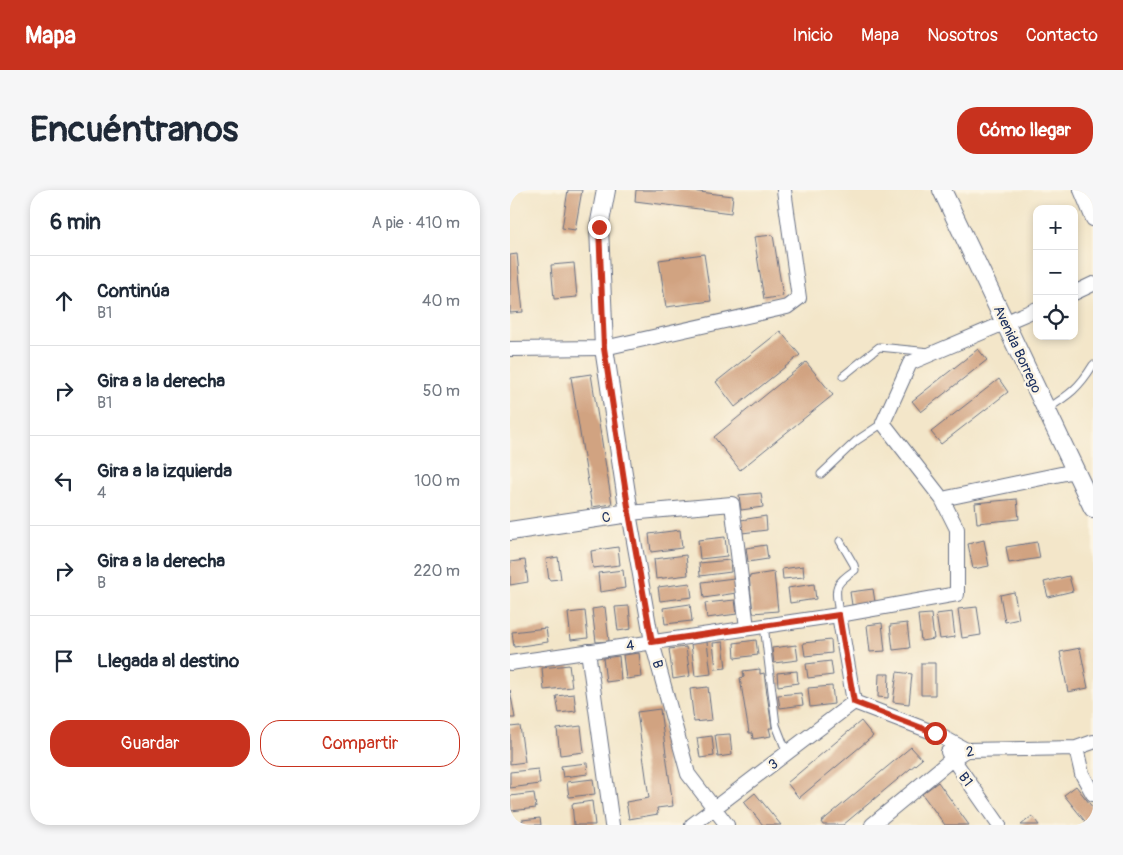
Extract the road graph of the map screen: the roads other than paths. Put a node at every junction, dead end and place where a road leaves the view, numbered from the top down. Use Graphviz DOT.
graph roads {
  1 [pos="606,190"];
  2 [pos="784,190"];
  3 [pos="942,190"];
  4 [pos="1081,190"];
  5 [pos="1093,219"];
  6 [pos="1093,284"];
  7 [pos="1078,291"];
  8 [pos="1033,311"];
  9 [pos="1005,323"];
  10 [pos="604,348"];
  11 [pos="510,349"];
  12 [pos="935,352"];
  13 [pos="1093,365"];
  14 [pos="843,376"];
  15 [pos="1046,410"];
  16 [pos="883,423"];
  17 [pos="1075,471"];
  18 [pos="821,474"];
  19 [pos="942,499"];
  20 [pos="1093,508"];
  21 [pos="629,513"];
  22 [pos="510,531"];
  23 [pos="840,541"];
  24 [pos="839,615"];
  25 [pos="764,625"];
  26 [pos="747,628"];
  27 [pos="652,642"];
  28 [pos="588,651"];
  29 [pos="510,663"];
  30 [pos="854,702"];
  31 [pos="935,733"];
  32 [pos="1093,742"];
  33 [pos="1076,748"];
  34 [pos="966,750"];
  35 [pos="788,754"];
  36 [pos="952,759"];
  37 [pos="1093,794"];
  38 [pos="713,808"];
  39 [pos="612,825"];
  40 [pos="692,825"];
  41 [pos="728,825"];
  42 [pos="872,825"];
  43 [pos="1000,825"];
  1 -- 10 [label="street, B"];
  2 -- 10 [label="street"];
  3 -- 9 [label="street, Avenida Borrego"];
  4 -- 5 [label="street"];
  6 -- 7 [label="street"];
  8 -- 9 [label="street"];
  9 -- 12 [label="street"];
  9 -- 15 [label="street, Avenida Borrego"];
  10 -- 11 [label="street"];
  10 -- 21 [label="street, B"];
  12 -- 14 [label="lane"];
  12 -- 16 [label="street"];
  13 -- 15 [label="lane"];
  15 -- 17 [label="street, Avenida Borrego"];
  16 -- 18 [label="lane"];
  16 -- 19 [label="street"];
  17 -- 19 [label="street"];
  17 -- 20 [label="street, Avenida Borrego"];
  19 -- 24 [label="street, 4"];
  21 -- 22 [label="street, C"];
  21 -- 26 [label="street, C"];
  21 -- 27 [label="street, B"];
  23 -- 24 [label="lane"];
  24 -- 25 [label="street, 4"];
  24 -- 30 [label="street"];
  25 -- 26 [label="street, 4"];
  25 -- 35 [label="lane"];
  26 -- 27 [label="street, 4"];
  27 -- 28 [label="street, 4"];
  27 -- 38 [label="street, B"];
  28 -- 29 [label="street, 4"];
  28 -- 39 [label="street"];
  30 -- 31 [label="street, B1"];
  30 -- 35 [label="street, 3"];
  31 -- 34 [label="street, B1"];
  31 -- 36 [label="street, B1"];
  32 -- 33 [label="street, 2"];
  33 -- 34 [label="street, 2"];
  33 -- 37 [label="street"];
  34 -- 36 [label="street, 2"];
  35 -- 38 [label="street, 3"];
  36 -- 42 [label="street, 2"];
  36 -- 43 [label="street, B1"];
  38 -- 40 [label="street, 3"];
  38 -- 41 [label="street, B"];
}
